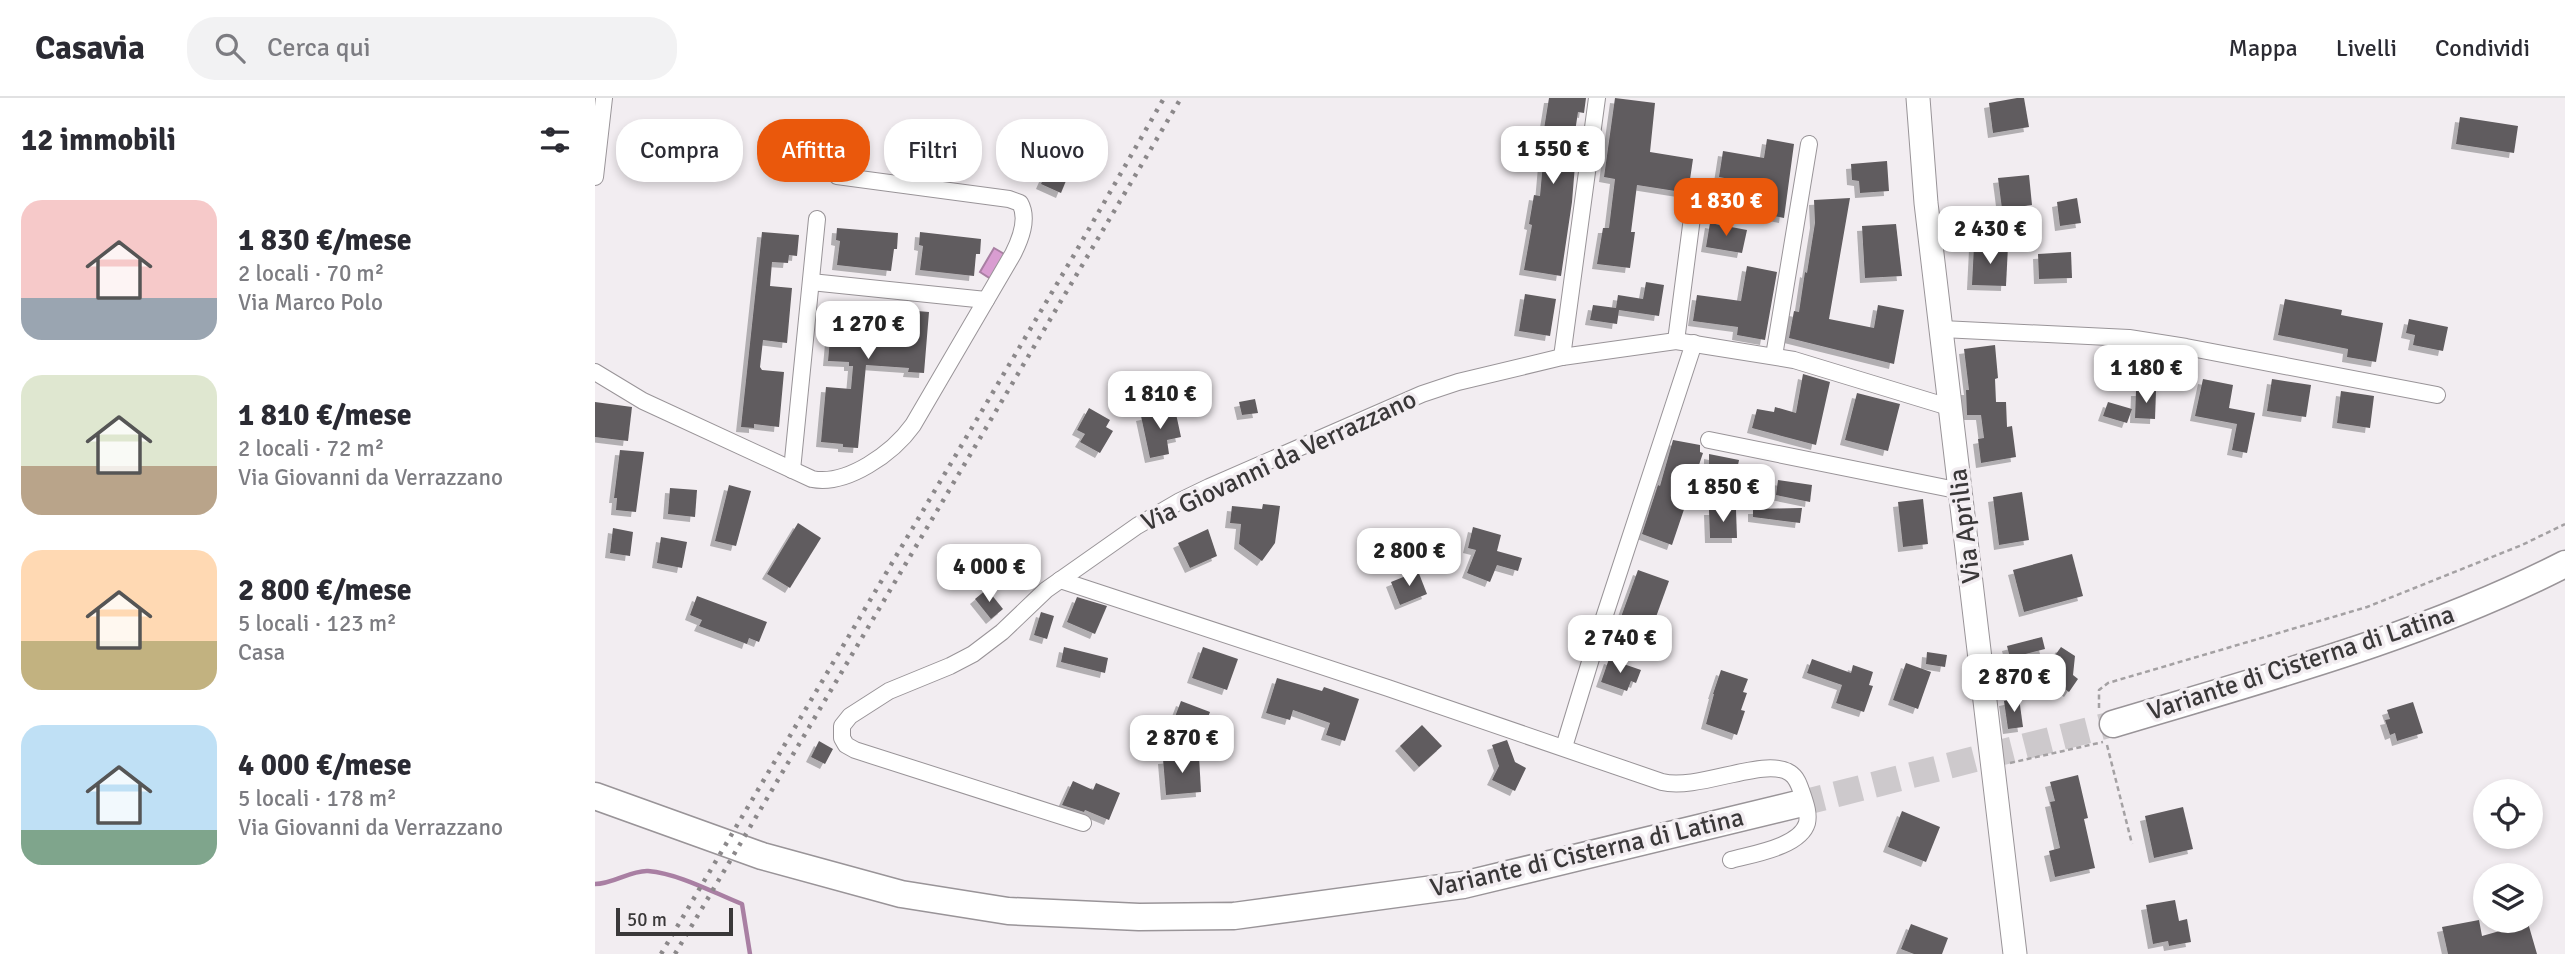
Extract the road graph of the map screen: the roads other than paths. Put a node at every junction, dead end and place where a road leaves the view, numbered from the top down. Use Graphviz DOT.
graph roads {
  1 [pos="604,98"];
  2 [pos="1597,98"];
  3 [pos="1918,98"];
  4 [pos="1809,144"];
  5 [pos="595,177"];
  6 [pos="870,180"];
  7 [pos="1693,210"];
  8 [pos="817,219"];
  9 [pos="811,282"];
  10 [pos="986,300"];
  11 [pos="1942,329"];
  12 [pos="1676,341"];
  13 [pos="1694,343"];
  14 [pos="1774,356"];
  15 [pos="1562,357"];
  16 [pos="595,372"];
  17 [pos="2437,395"];
  18 [pos="1952,408"];
  19 [pos="1709,440"];
  20 [pos="792,470"];
  21 [pos="1961,491"];
  22 [pos="2565,564"];
  23 [pos="1060,580"];
  24 [pos="2106,717"];
  25 [pos="1564,747"];
  26 [pos="595,796"];
  27 [pos="1798,803"];
  28 [pos="1083,823"];
  29 [pos="1731,860"];
  30 [pos="2015,954"];
  1 -- 5 [label="street"];
  2 -- 15 [label="street"];
  3 -- 11 [label="street, Via Aprilia"];
  4 -- 14 [label="street"];
  6 -- 10 [label="street"];
  7 -- 12 [label="street"];
  8 -- 9 [label="street"];
  9 -- 10 [label="street"];
  9 -- 20 [label="street"];
  10 -- 20 [label="street"];
  11 -- 17 [label="street"];
  11 -- 18 [label="street, Via Aprilia"];
  12 -- 13 [label="street, Via Giovanni da Verrazzano"];
  12 -- 15 [label="street, Via Giovanni da Verrazzano"];
  13 -- 14 [label="street, Via Giovanni da Verrazzano"];
  13 -- 25 [label="street"];
  14 -- 18 [label="street, Via Giovanni da Verrazzano"];
  15 -- 23 [label="street, Via Giovanni da Verrazzano"];
  16 -- 20 [label="street"];
  18 -- 21 [label="street, Via Aprilia"];
  19 -- 21 [label="street"];
  21 -- 30 [label="street, Via Aprilia"];
  22 -- 24 [label="main road, Variante di Cisterna di Latina"];
  23 -- 25 [label="street"];
  23 -- 28 [label="street, Via Giovanni da Verrazzano"];
  25 -- 29 [label="street"];
  26 -- 27 [label="main road, Variante di Cisterna di Latina"];
}
